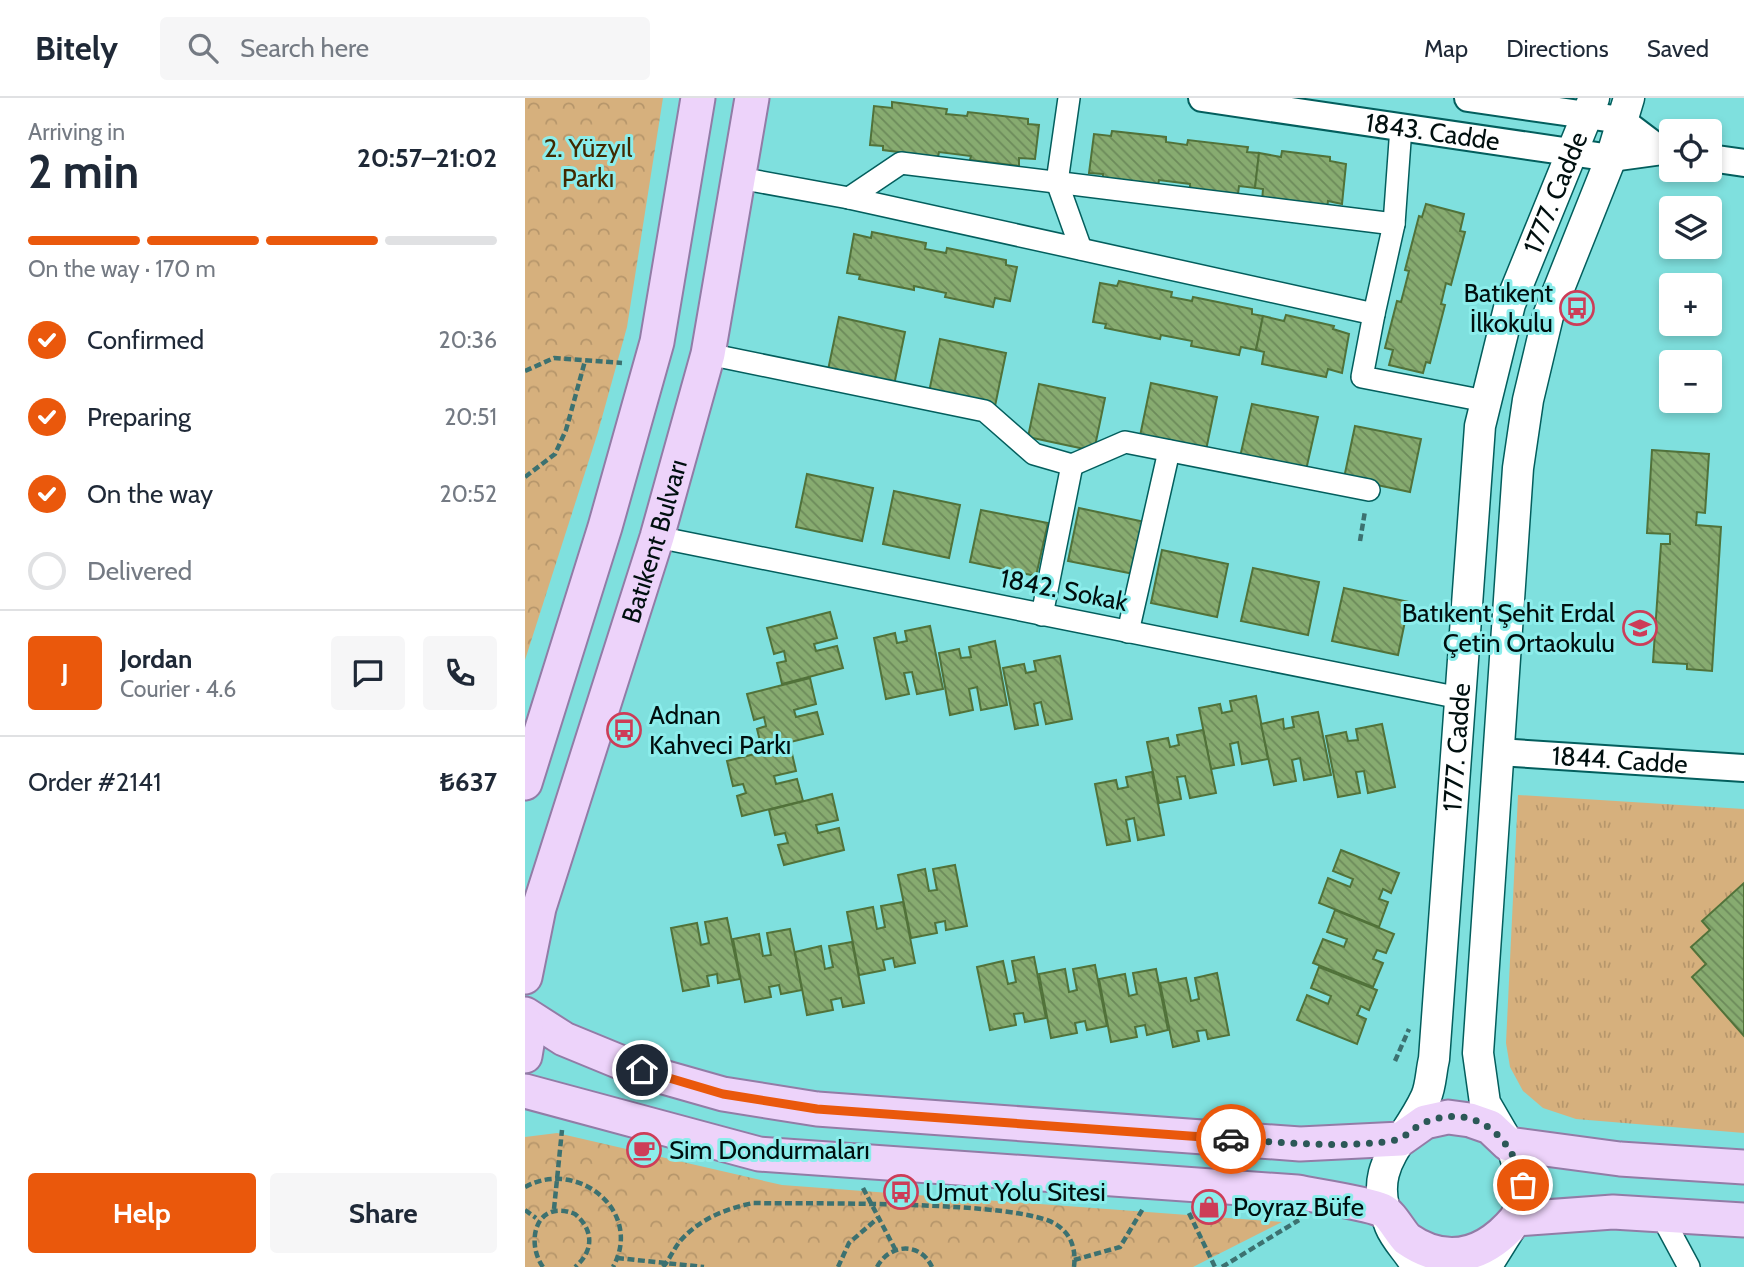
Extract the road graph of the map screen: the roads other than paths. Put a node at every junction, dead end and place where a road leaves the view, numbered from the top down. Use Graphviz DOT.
graph roads {
  1 [pos="698,98"];
  2 [pos="752,98"];
  3 [pos="1069,98"];
  4 [pos="1202,98"];
  5 [pos="1468,98"];
  6 [pos="1590,107"];
  7 [pos="1625,109"];
  8 [pos="1401,127"];
  9 [pos="1659,143"];
  10 [pos="1571,152"];
  11 [pos="1659,152"];
  12 [pos="1611,158"];
  13 [pos="1722,160"];
  14 [pos="1744,163"];
  15 [pos="740,178"];
  16 [pos="1057,183"];
  17 [pos="849,198"];
  18 [pos="1394,224"];
  19 [pos="1081,249"];
  20 [pos="1374,314"];
  21 [pos="708,354"];
  22 [pos="1485,401"];
  23 [pos="1169,451"];
  24 [pos="1072,465"];
  25 [pos="1369,490"];
  26 [pos="657,537"];
  27 [pos="1042,615"];
  28 [pos="1128,632"];
  29 [pos="1460,698"];
  30 [pos="1456,749"];
  31 [pos="1498,752"];
  32 [pos="1744,768"];
  33 [pos="525,783"];
  34 [pos="525,977"];
  35 [pos="525,1014"];
  36 [pos="525,1022"];
  37 [pos="525,1056"];
  38 [pos="525,1091"];
  39 [pos="1401,1139"];
  40 [pos="1508,1144"];
  41 [pos="1744,1167"];
  42 [pos="1384,1211"];
  43 [pos="1661,1215"];
  44 [pos="1516,1219"];
  45 [pos="1744,1220"];
  46 [pos="1417,1267"];
  47 [pos="1486,1267"];
  48 [pos="1689,1267"];
  1 -- 33 [label="main road, Batıkent Bulvarı"];
  2 -- 15 [label="main road, Batıkent Bulvarı"];
  3 -- 16 [label="street"];
  4 -- 8 [label="street, 1843. Cadde"];
  5 -- 6 [label="street, 1843. Cadde"];
  6 -- 7 [label="street, 1843. Cadde"];
  6 -- 10 [label="main road, 1777. Cadde"];
  7 -- 9 [label="street, 1843. Cadde"];
  7 -- 12 [label="main road, 1777. Cadde"];
  8 -- 10 [label="street, 1843. Cadde"];
  8 -- 18 [label="street"];
  10 -- 12 [label="street, 1843. Cadde"];
  10 -- 22 [label="main road, 1777. Cadde"];
  11 -- 12 [label="street, 1843. Cadde"];
  12 -- 31 [label="main road, 1777. Cadde"];
  13 -- 14 [label="street"];
  15 -- 17 [label="street"];
  15 -- 21 [label="main road, Batıkent Bulvarı"];
  16 -- 17 [label="street"];
  16 -- 18 [label="street"];
  16 -- 19 [label="street"];
  17 -- 19 [label="street"];
  18 -- 20 [label="street"];
  19 -- 20 [label="street"];
  20 -- 22 [label="street"];
  21 -- 24 [label="street"];
  21 -- 26 [label="main road, Batıkent Bulvarı"];
  22 -- 29 [label="main road, 1777. Cadde"];
  23 -- 24 [label="street"];
  23 -- 25 [label="street"];
  23 -- 28 [label="street"];
  24 -- 27 [label="street"];
  26 -- 27 [label="street, 1842. Sokak"];
  26 -- 34 [label="main road, Batıkent Bulvarı"];
  27 -- 28 [label="street, 1842. Sokak"];
  28 -- 29 [label="street, 1842. Sokak"];
  29 -- 30 [label="main road, 1777. Cadde"];
  30 -- 31 [label="main road"];
  30 -- 39 [label="main road, 1777. Cadde"];
  31 -- 32 [label="street, 1844. Cadde"];
  31 -- 40 [label="main road, 1777. Cadde"];
  35 -- 39 [label="main road"];
  36 -- 37 [label="main road"];
  38 -- 42 [label="main road"];
  39 -- 40 [label="main road"];
  39 -- 42 [label="main road, 1777. Cadde"];
  40 -- 41 [label="main road"];
  40 -- 44 [label="main road, 1777. Cadde"];
  42 -- 44 [label="main road"];
  42 -- 46 [label="main road, 1777. Cadde"];
  43 -- 44 [label="main road"];
  43 -- 45 [label="main road"];
  43 -- 48 [label="street"];
  44 -- 47 [label="main road, 1777. Cadde"];
}
